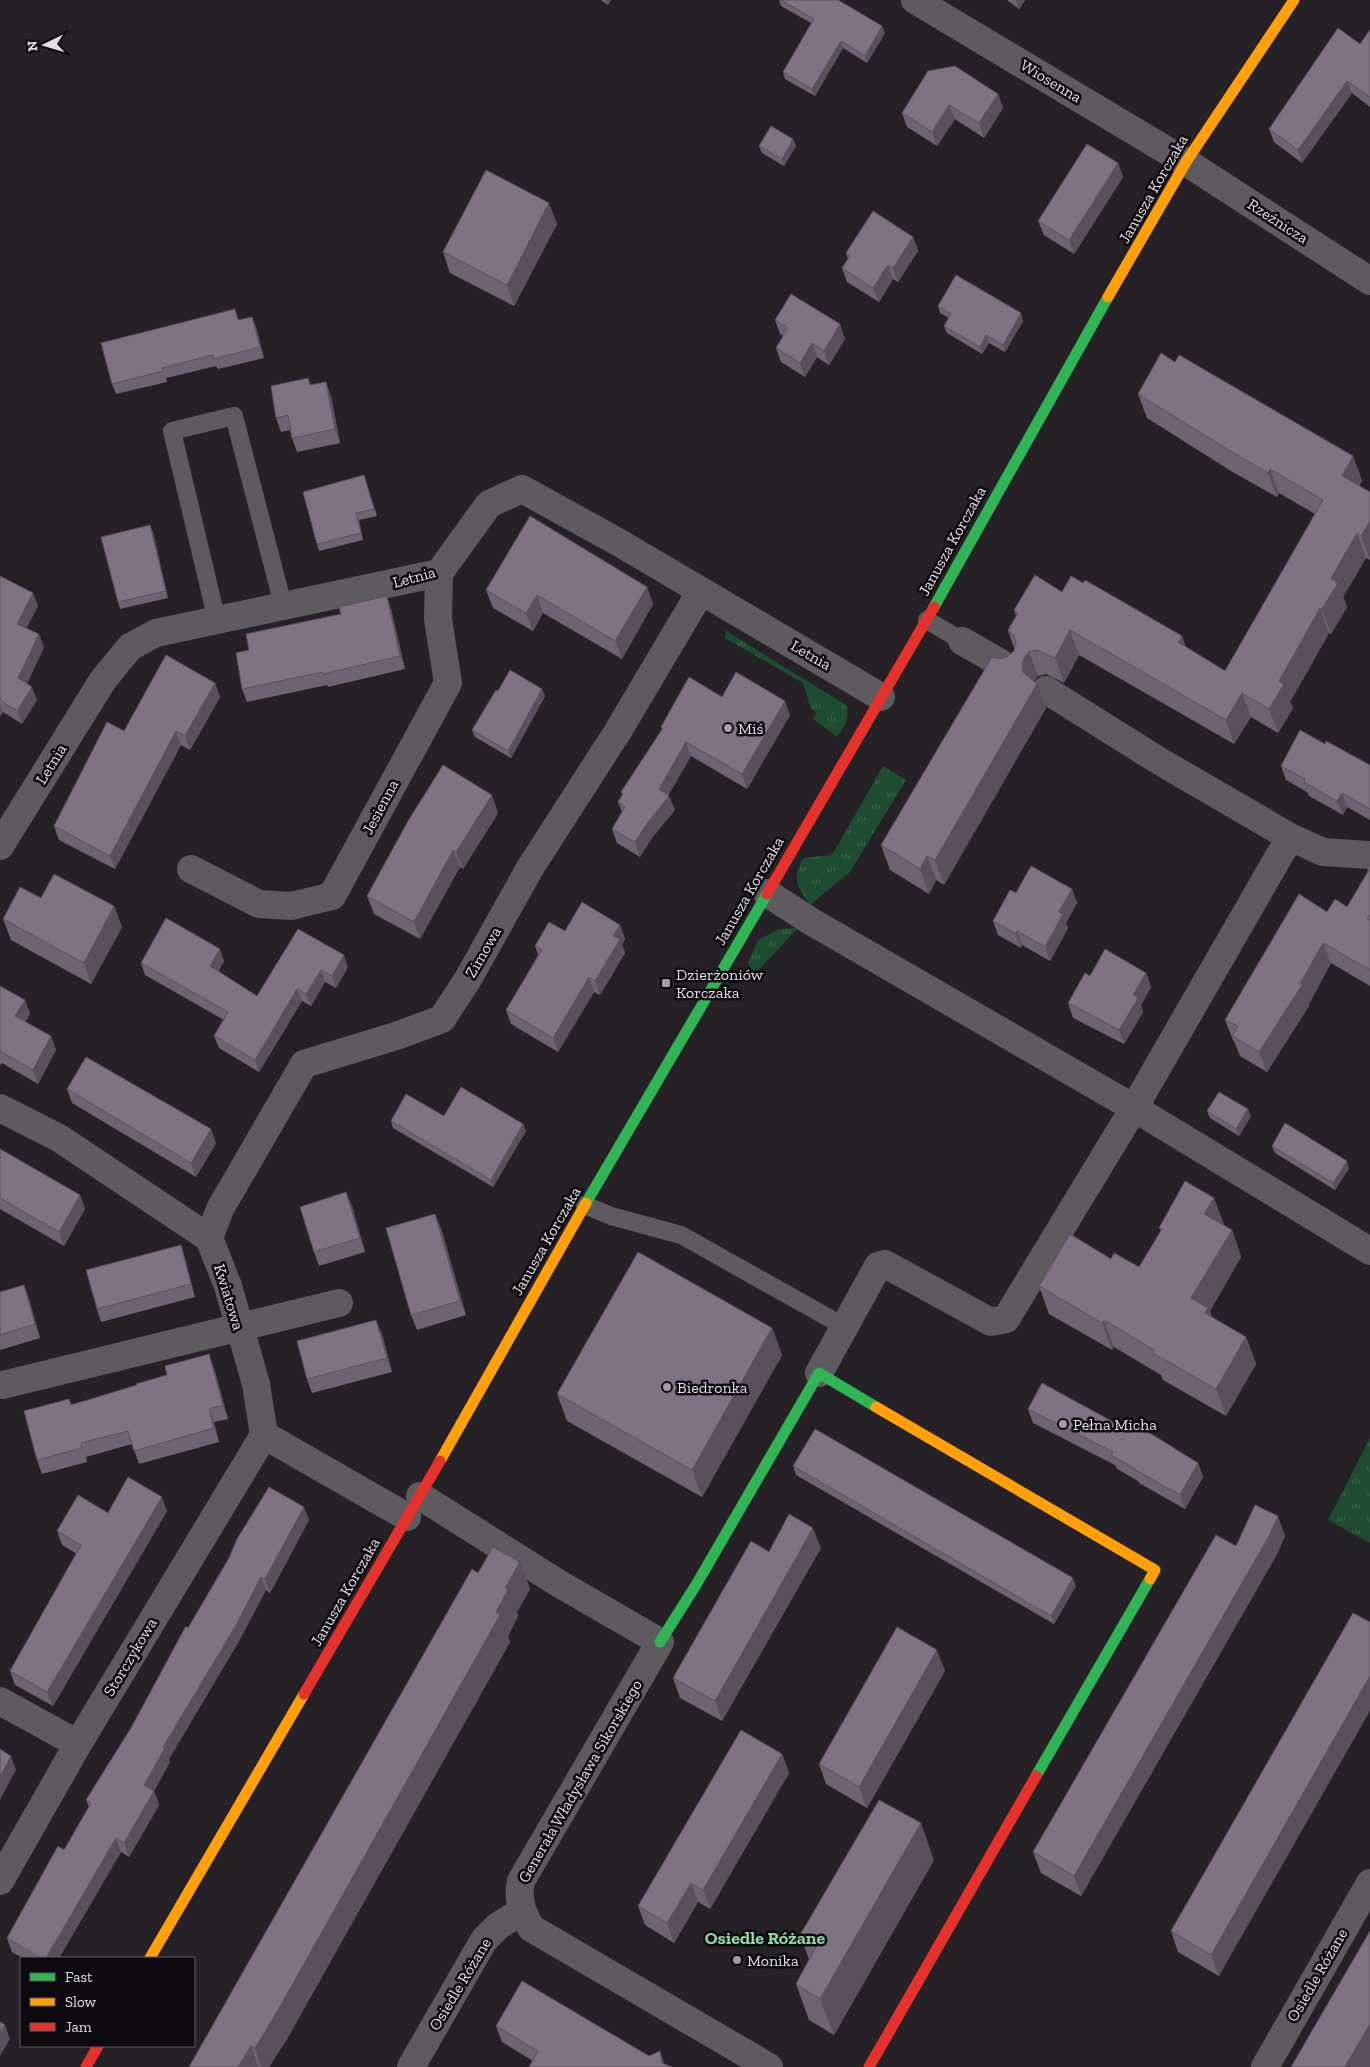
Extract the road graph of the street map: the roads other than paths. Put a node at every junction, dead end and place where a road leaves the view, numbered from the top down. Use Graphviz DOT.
graph roads {
  1 [pos="915,0"];
  2 [pos="1294,0"];
  3 [pos="1186,162"];
  4 [pos="1370,281"];
  5 [pos="440,573"];
  6 [pos="701,591"];
  7 [pos="283,605"];
  8 [pos="927,620"];
  9 [pos="216,621"];
  10 [pos="962,641"];
  11 [pos="1009,668"];
  12 [pos="1046,690"];
  13 [pos="881,697"];
  14 [pos="1290,837"];
  15 [pos="0,846"];
  16 [pos="1370,855"];
  17 [pos="191,870"];
  18 [pos="766,892"];
  19 [pos="0,1108"];
  20 [pos="1134,1108"];
  21 [pos="585,1206"];
  22 [pos="209,1238"];
  23 [pos="1367,1244"];
  24 [pos="339,1303"];
  25 [pos="239,1327"];
  26 [pos="845,1327"];
  27 [pos="819,1373"];
  28 [pos="3,1385"];
  29 [pos="264,1435"];
  30 [pos="414,1507"];
  31 [pos="660,1642"];
  32 [pos="0,1701"];
  33 [pos="78,1744"];
  34 [pos="0,1881"];
  35 [pos="1370,1882"];
  36 [pos="522,1911"];
  37 [pos="151,1957"];
  38 [pos="97,2047"];
  39 [pos="86,2067"];
  40 [pos="411,2067"];
  41 [pos="769,2067"];
  42 [pos="869,2067"];
  43 [pos="1265,2067"];
  1 -- 3 [label="street, Wiosenna"];
  2 -- 3 [label="street, Janusza Korczaka"];
  3 -- 4 [label="street, Rzeźnicza"];
  3 -- 8 [label="street, Janusza Korczaka"];
  5 -- 6 [label="street, Letnia"];
  5 -- 7 [label="street, Letnia"];
  5 -- 17 [label="street, Jesienna"];
  6 -- 13 [label="street, Letnia"];
  6 -- 22 [label="street, Zimowa"];
  7 -- 9 [label="street, Letnia"];
  7 -- 9 [label="lane"];
  8 -- 10 [label="lane"];
  8 -- 13 [label="street, Janusza Korczaka"];
  9 -- 15 [label="street, Letnia"];
  10 -- 11 [label="street"];
  12 -- 14 [label="street"];
  13 -- 18 [label="street, Janusza Korczaka"];
  14 -- 16 [label="street"];
  14 -- 20 [label="street"];
  18 -- 20 [label="street"];
  18 -- 21 [label="street, Janusza Korczaka"];
  19 -- 22 [label="street"];
  20 -- 23 [label="street"];
  20 -- 26 [label="street"];
  21 -- 26 [label="lane"];
  21 -- 30 [label="street, Janusza Korczaka"];
  22 -- 25 [label="street, Kwiatowa"];
  24 -- 25 [label="street"];
  25 -- 28 [label="street"];
  25 -- 29 [label="street, Kwiatowa"];
  26 -- 27 [label="street"];
  27 -- 31 [label="street"];
  27 -- 42 [label="street"];
  29 -- 30 [label="street"];
  29 -- 33 [label="street, Storczykowa"];
  30 -- 31 [label="street"];
  30 -- 37 [label="street, Janusza Korczaka"];
  31 -- 36 [label="street, Generała Władysława Sikorskiego"];
  32 -- 33 [label="street"];
  33 -- 34 [label="street, Storczykowa"];
  35 -- 43 [label="street, Osiedle Różane"];
  36 -- 40 [label="street, Osiedle Różane"];
  36 -- 41 [label="street, Generała Władysława Sikorskiego"];
  38 -- 39 [label="street"];
}
